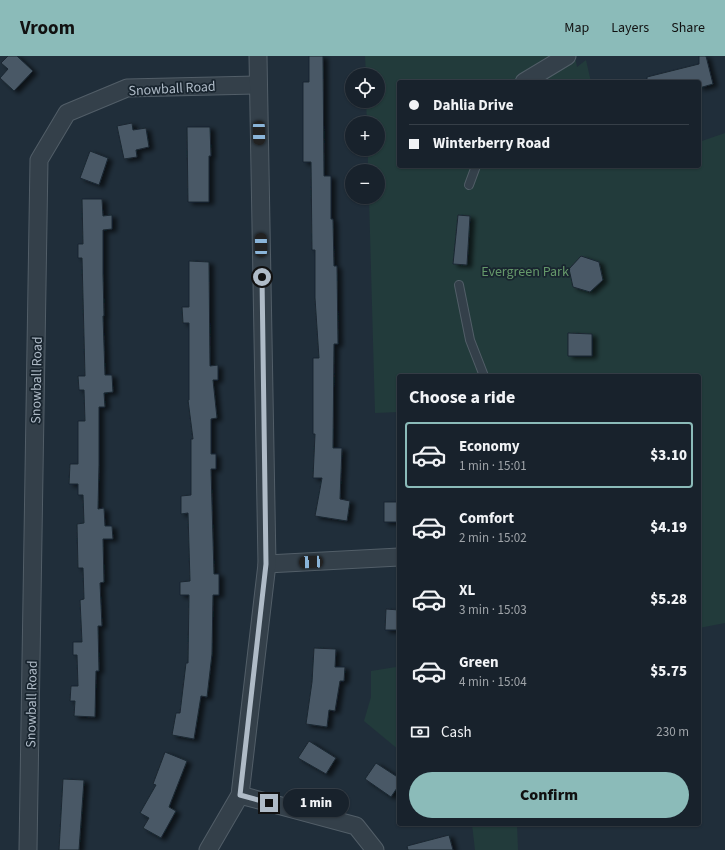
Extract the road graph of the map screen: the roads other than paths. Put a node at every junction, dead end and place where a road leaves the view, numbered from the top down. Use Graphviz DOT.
graph roads {
  1 [pos="258,56"];
  2 [pos="567,56"];
  3 [pos="527,80"];
  4 [pos="258,85"];
  5 [pos="475,168"];
  6 [pos="469,185"];
  7 [pos="459,285"];
  8 [pos="483,374"];
  9 [pos="397,557"];
  10 [pos="266,564"];
  11 [pos="240,795"];
  12 [pos="28,850"];
  13 [pos="208,850"];
  14 [pos="375,850"];
  1 -- 4 [label="street"];
  2 -- 3 [label="street"];
  4 -- 10 [label="street"];
  4 -- 12 [label="street, Snowball Road"];
  5 -- 6 [label="lane"];
  7 -- 8 [label="lane"];
  9 -- 10 [label="street"];
  10 -- 11 [label="street"];
  11 -- 13 [label="street"];
  11 -- 14 [label="street"];
}
